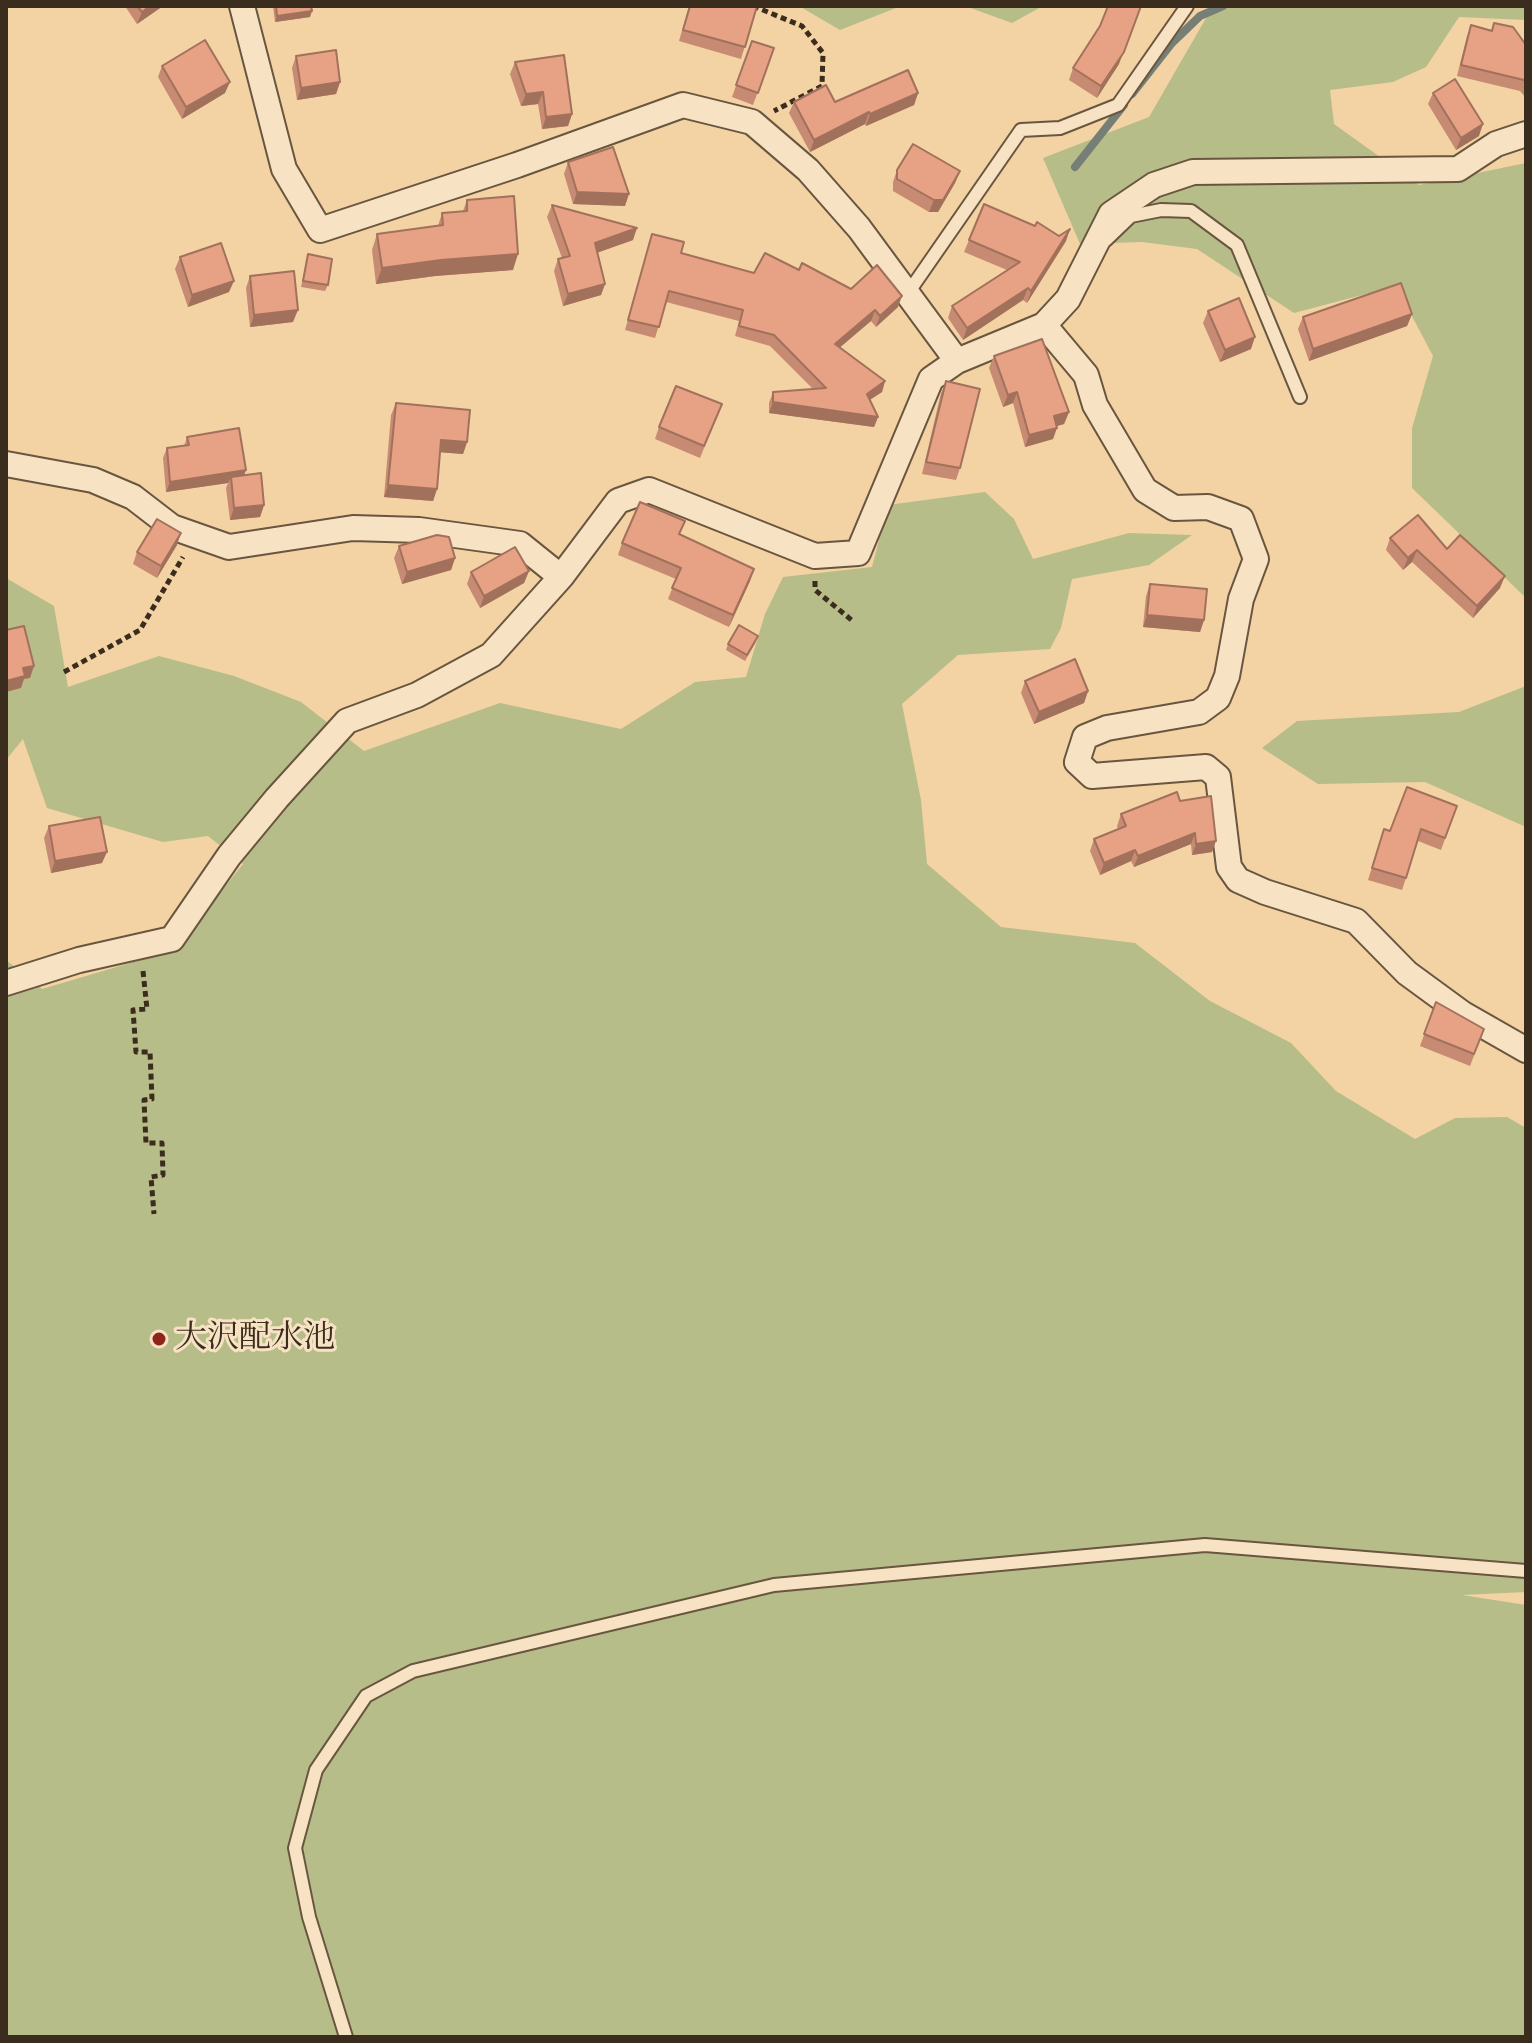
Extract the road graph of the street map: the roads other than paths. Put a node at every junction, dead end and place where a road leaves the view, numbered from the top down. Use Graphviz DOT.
graph roads {
  1 [pos="242,6"];
  2 [pos="1187,6"];
  3 [pos="1526,134"];
  4 [pos="1090,255"];
  5 [pos="908,293"];
  6 [pos="1044,325"];
  7 [pos="957,361"];
  8 [pos="1300,397"];
  9 [pos="6,464"];
  10 [pos="561,577"];
  11 [pos="6,983"];
  12 [pos="1526,1050"];
  13 [pos="1526,1571"];
  14 [pos="346,2037"];
  1 -- 5 [label="street"];
  2 -- 5 [label="lane"];
  3 -- 4 [label="street"];
  4 -- 6 [label="street"];
  4 -- 8 [label="lane"];
  5 -- 7 [label="street"];
  6 -- 7 [label="street"];
  6 -- 12 [label="street"];
  7 -- 10 [label="street"];
  9 -- 10 [label="street"];
  10 -- 11 [label="street"];
  13 -- 14 [label="lane"];
}
